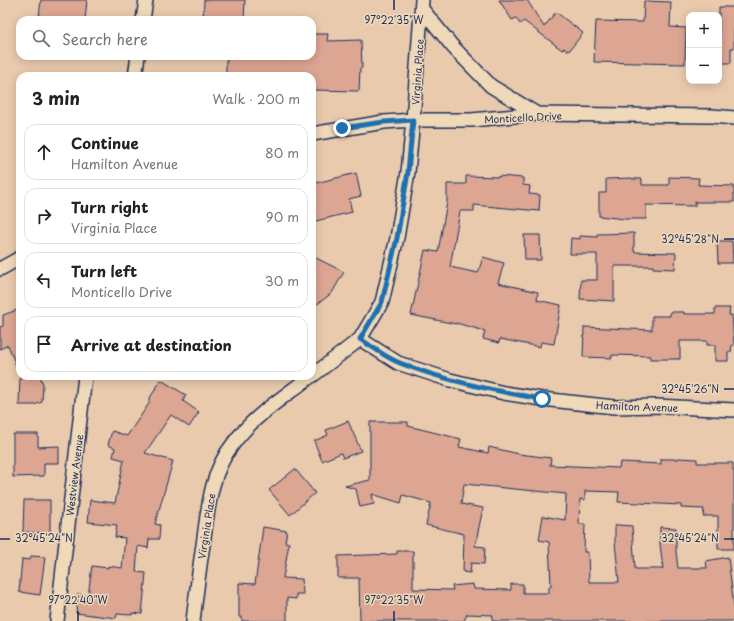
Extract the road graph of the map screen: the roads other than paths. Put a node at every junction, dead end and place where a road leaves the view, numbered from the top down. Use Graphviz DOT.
graph roads {
  1 [pos="146,0"];
  2 [pos="422,5"];
  3 [pos="144,16"];
  4 [pos="137,60"];
  5 [pos="136,72"];
  6 [pos="536,114"];
  7 [pos="734,118"];
  8 [pos="413,120"];
  9 [pos="316,133"];
  10 [pos="16,260"];
  11 [pos="0,269"];
  12 [pos="360,339"];
  13 [pos="316,373"];
  14 [pos="85,380"];
  15 [pos="307,380"];
  16 [pos="734,410"];
  17 [pos="57,621"];
  18 [pos="193,621"];
  1 -- 3 [label="street"];
  2 -- 6 [label="street"];
  2 -- 8 [label="street, Virginia Place"];
  4 -- 5 [label="street"];
  6 -- 7 [label="street, Monticello Drive"];
  6 -- 8 [label="street, Monticello Drive"];
  8 -- 9 [label="street, Monticello Drive"];
  8 -- 12 [label="street, Virginia Place"];
  10 -- 11 [label="street"];
  12 -- 13 [label="street, Virginia Place"];
  12 -- 16 [label="street, Hamilton Avenue"];
  14 -- 17 [label="street, Westview Avenue"];
  15 -- 18 [label="street, Virginia Place"];
}
